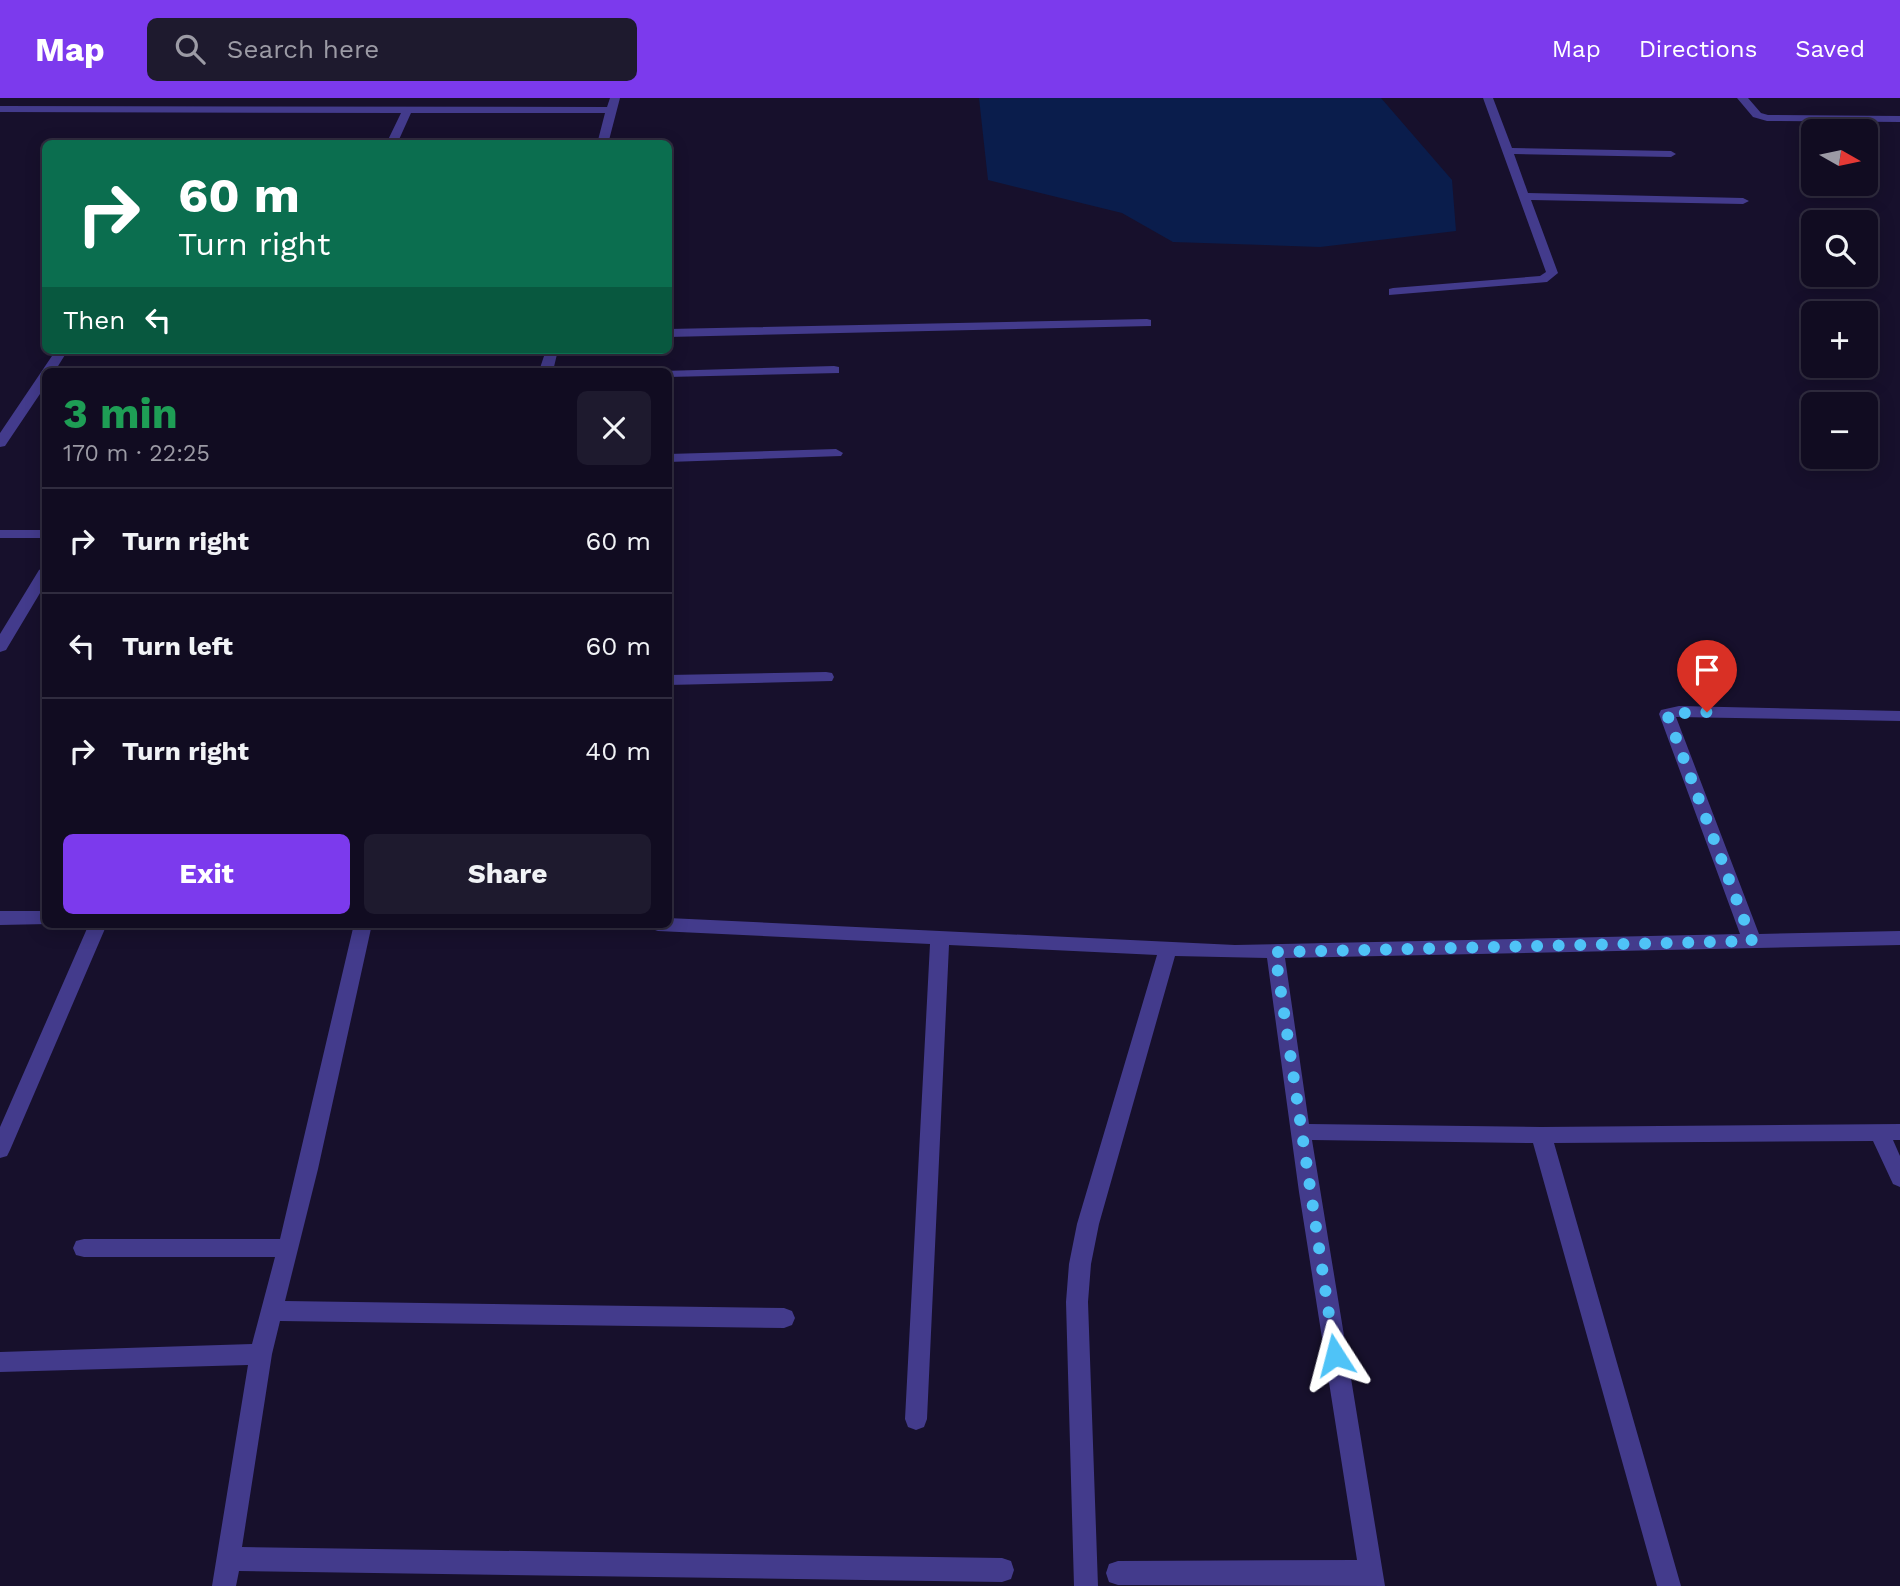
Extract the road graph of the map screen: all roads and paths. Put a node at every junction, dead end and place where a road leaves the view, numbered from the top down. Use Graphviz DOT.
graph roads {
  1 [pos="314,98"];
  2 [pos="467,98"];
  3 [pos="615,98"];
  4 [pos="1488,98"];
  5 [pos="1742,98"];
  6 [pos="0,108"];
  7 [pos="308,109"];
  8 [pos="408,109"];
  9 [pos="462,110"];
  10 [pos="610,110"];
  11 [pos="1900,119"];
  12 [pos="393,140"];
  13 [pos="603,140"];
  14 [pos="1507,151"];
  15 [pos="1671,154"];
  16 [pos="1524,196"];
  17 [pos="1743,201"];
  18 [pos="1393,292"];
  19 [pos="1147,323"];
  20 [pos="672,333"];
  21 [pos="834,370"];
  22 [pos="672,373"];
  23 [pos="42,380"];
  24 [pos="0,443"];
  25 [pos="836,453"];
  26 [pos="672,458"];
  27 [pos="0,534"];
  28 [pos="42,534"];
  29 [pos="42,577"];
  30 [pos="0,647"];
  31 [pos="825,677"];
  32 [pos="672,680"];
  33 [pos="1900,716"];
  34 [pos="0,918"];
  35 [pos="42,918"];
  36 [pos="672,925"];
  37 [pos="96,928"];
  38 [pos="362,928"];
  39 [pos="940,938"];
  40 [pos="1900,938"];
  41 [pos="1752,941"];
  42 [pos="1168,949"];
  43 [pos="1275,952"];
  44 [pos="1300,1132"];
  45 [pos="1890,1132"];
  46 [pos="1541,1135"];
  47 [pos="0,1150"];
  48 [pos="1900,1178"];
  49 [pos="84,1248"];
  50 [pos="288,1248"];
  51 [pos="273,1311"];
  52 [pos="784,1318"];
  53 [pos="261,1354"];
  54 [pos="0,1362"];
  55 [pos="916,1419"];
  56 [pos="228,1559"];
  57 [pos="1002,1570"];
  58 [pos="1118,1573"];
  59 [pos="1372,1579"];
  60 [pos="224,1586"];
  61 [pos="1086,1586"];
  62 [pos="1669,1586"];
  1 -- 7 [label="street"];
  2 -- 9 [label="street"];
  3 -- 10 [label="street"];
  4 -- 14 [label="street"];
  5 -- 11 [label="street"];
  6 -- 7 [label="street"];
  7 -- 8 [label="street"];
  8 -- 9 [label="street"];
  8 -- 12 [label="street"];
  9 -- 10 [label="street"];
  10 -- 13 [label="street"];
  14 -- 15 [label="street"];
  14 -- 16 [label="street"];
  16 -- 17 [label="street"];
  16 -- 18 [label="street"];
  19 -- 20 [label="street"];
  21 -- 22 [label="street"];
  23 -- 24 [label="street"];
  25 -- 26 [label="street"];
  27 -- 28 [label="street"];
  29 -- 30 [label="street"];
  31 -- 32 [label="street"];
  33 -- 41 [label="street"];
  34 -- 35 [label="street"];
  36 -- 39 [label="street"];
  37 -- 47 [label="street"];
  38 -- 50 [label="street"];
  39 -- 42 [label="street"];
  39 -- 55 [label="street"];
  40 -- 41 [label="street"];
  41 -- 43 [label="street"];
  42 -- 43 [label="street"];
  42 -- 61 [label="street"];
  43 -- 44 [label="street"];
  44 -- 46 [label="street"];
  44 -- 59 [label="street"];
  45 -- 46 [label="street"];
  45 -- 48 [label="street"];
  46 -- 62 [label="street"];
  49 -- 50 [label="street"];
  50 -- 51 [label="street"];
  51 -- 52 [label="street"];
  51 -- 53 [label="street"];
  53 -- 54 [label="street"];
  53 -- 56 [label="street"];
  56 -- 57 [label="street"];
  56 -- 60 [label="street"];
  58 -- 59 [label="street"];
}
